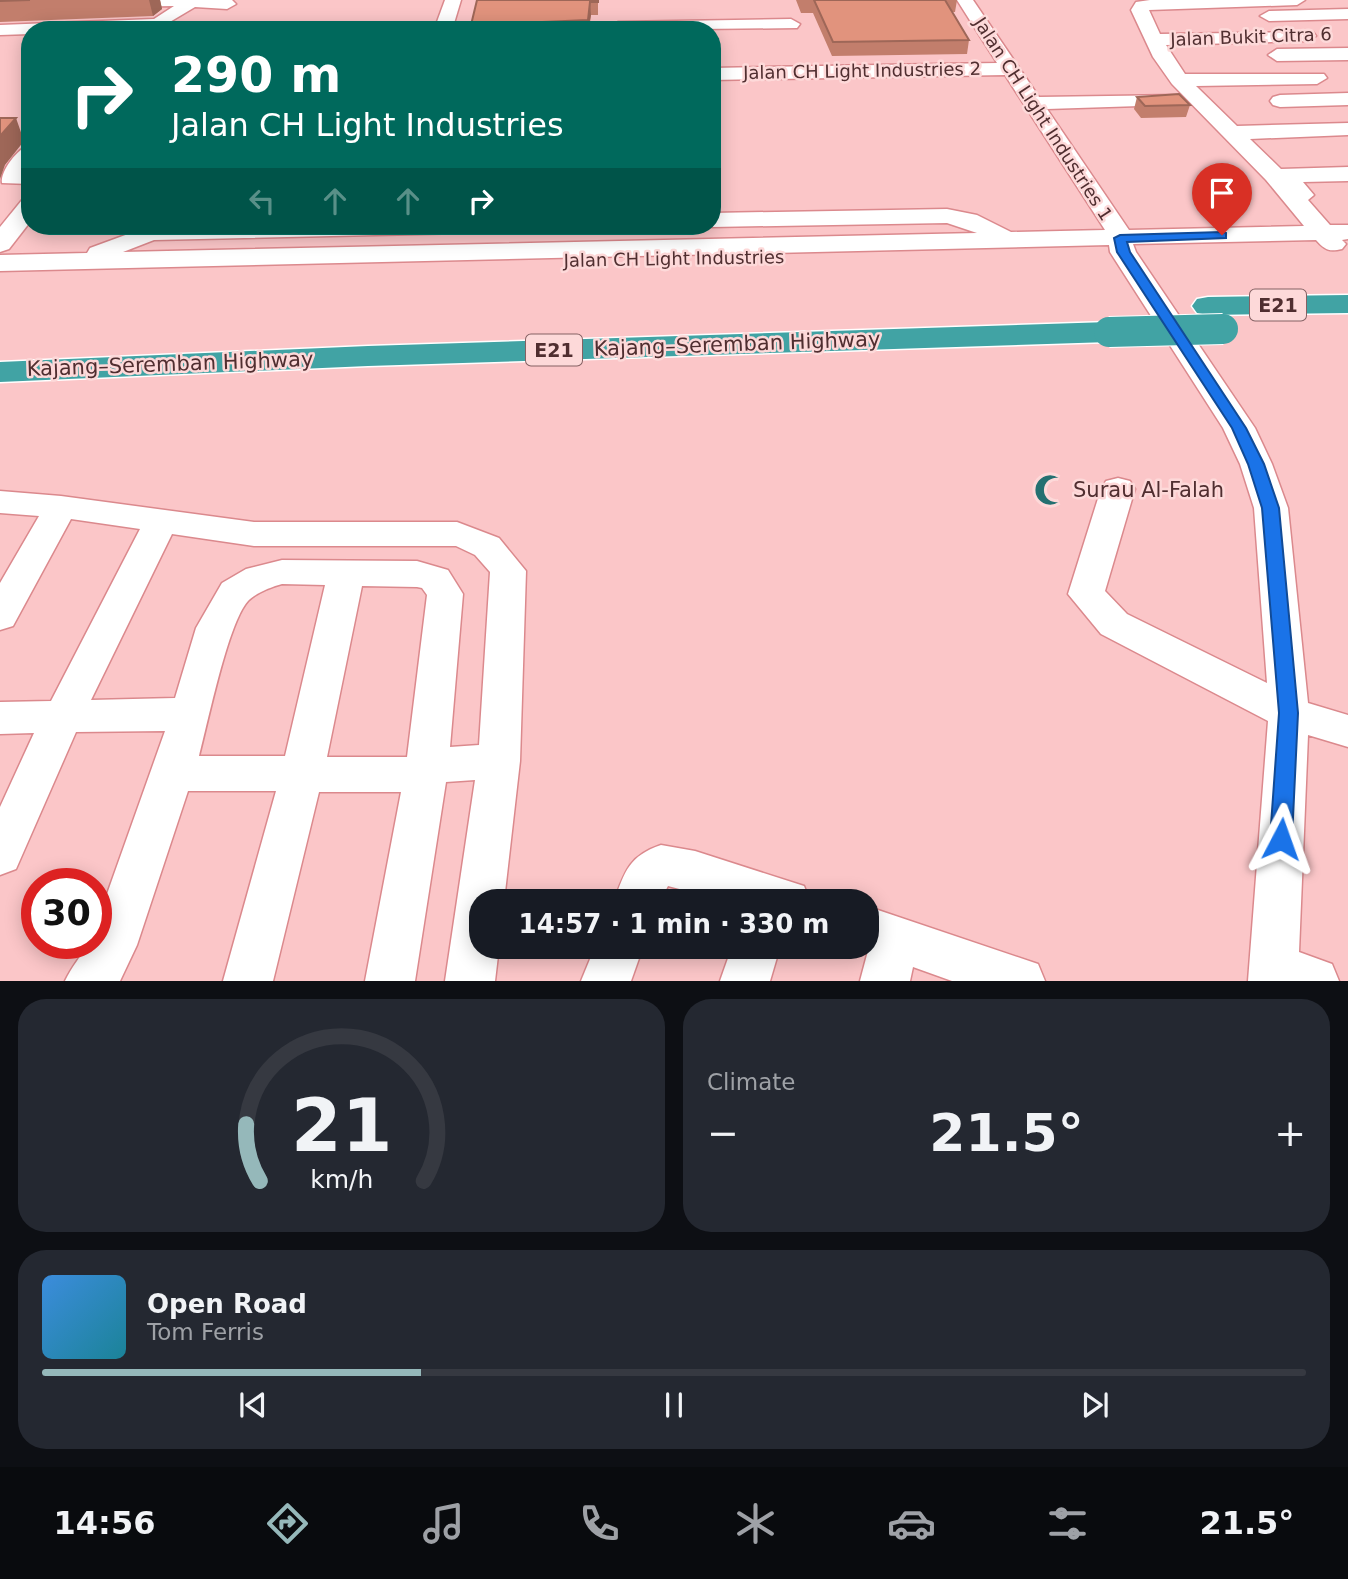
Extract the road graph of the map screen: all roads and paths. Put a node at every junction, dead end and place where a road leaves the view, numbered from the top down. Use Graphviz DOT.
graph roads {
  1 [pos="453,0"];
  2 [pos="783,0"];
  3 [pos="965,0"];
  4 [pos="1297,0"];
  5 [pos="1309,0"];
  6 [pos="193,2"];
  7 [pos="230,2"];
  8 [pos="94,3"];
  9 [pos="1339,14"];
  10 [pos="1144,20"];
  11 [pos="163,21"];
  12 [pos="202,21"];
  13 [pos="446,21"];
  14 [pos="667,21"];
  15 [pos="791,24"];
  16 [pos="1348,28"];
  17 [pos="21,29"];
  18 [pos="0,30"];
  19 [pos="1323,36"];
  20 [pos="1158,49"];
  21 [pos="1348,54"];
  22 [pos="802,59"];
  23 [pos="885,59"];
  24 [pos="1011,69"];
  25 [pos="721,72"];
  26 [pos="1337,78"];
  27 [pos="1179,80"];
  28 [pos="1171,99"];
  29 [pos="1348,99"];
  30 [pos="1120,101"];
  31 [pos="1254,101"];
  32 [pos="1200,102"];
  33 [pos="1227,102"];
  34 [pos="1035,103"];
  35 [pos="1136,121"];
  36 [pos="1348,128"];
  37 [pos="1231,133"];
  38 [pos="21,157"];
  39 [pos="1348,173"];
  40 [pos="1280,175"];
  41 [pos="15,178"];
  42 [pos="0,202"];
  43 [pos="21,217"];
  44 [pos="721,220"];
  45 [pos="1332,227"];
  46 [pos="146,235"];
  47 [pos="1013,240"];
  48 [pos="0,244"];
  49 [pos="1122,245"];
  50 [pos="81,261"];
  51 [pos="0,262"];
  52 [pos="0,275"];
  53 [pos="1348,304"];
  54 [pos="1215,318"];
  55 [pos="1102,321"];
  56 [pos="1348,326"];
  57 [pos="0,347"];
  58 [pos="0,372"];
  59 [pos="1118,489"];
  60 [pos="0,502"];
  61 [pos="61,507"];
  62 [pos="162,520"];
  63 [pos="346,574"];
  64 [pos="0,616"];
  65 [pos="1289,713"];
  66 [pos="189,714"];
  67 [pos="62,718"];
  68 [pos="0,719"];
  69 [pos="1348,731"];
  70 [pos="499,761"];
  71 [pos="426,771"];
  72 [pos="303,772"];
  73 [pos="173,773"];
  74 [pos="0,855"];
  75 [pos="642,889"];
  76 [pos="745,889"];
  77 [pos="882,949"];
  78 [pos="614,959"];
  79 [pos="752,959"];
  80 [pos="1287,976"];
  81 [pos="90,981"];
  82 [pos="248,981"];
  83 [pos="390,981"];
  84 [pos="470,981"];
  85 [pos="606,981"];
  86 [pos="745,981"];
  87 [pos="1020,981"];
  1 -- 13 [label="street"];
  2 -- 15 [label="street"];
  3 -- 24 [label="street, Jalan CH Light Industries 1"];
  4 -- 10 [label="street"];
  5 -- 9 [label="street"];
  6 -- 7 [label="street"];
  6 -- 8 [label="street"];
  6 -- 11 [label="street"];
  7 -- 12 [label="street"];
  9 -- 10 [label="street"];
  9 -- 16 [label="street"];
  10 -- 20 [label="street"];
  14 -- 15 [label="street"];
  15 -- 22 [label="street"];
  17 -- 18 [label="street"];
  19 -- 20 [label="street, Jalan Bukit Citra 6"];
  20 -- 21 [label="street"];
  20 -- 27 [label="street"];
  22 -- 23 [label="street"];
  22 -- 24 [label="street, Jalan CH Light Industries 2"];
  22 -- 25 [label="street, Jalan CH Light Industries 2"];
  24 -- 34 [label="street, Jalan CH Light Industries 1"];
  26 -- 27 [label="street"];
  27 -- 32 [label="street"];
  28 -- 30 [label="street"];
  29 -- 31 [label="street"];
  30 -- 34 [label="street"];
  30 -- 35 [label="street"];
  32 -- 33 [label="street"];
  32 -- 37 [label="street"];
  34 -- 49 [label="street, Jalan CH Light Industries 1"];
  36 -- 37 [label="street"];
  37 -- 40 [label="street"];
  38 -- 41 [label="street"];
  39 -- 40 [label="street"];
  40 -- 45 [label="street"];
  41 -- 42 [label="street"];
  43 -- 48 [label="street"];
  44 -- 47 [label="street, Jalan CH Light Industries"];
  45 -- 49 [label="street, Jalan CH Light Industries"];
  46 -- 50 [label="street, Jalan CH Light Industries"];
  47 -- 49 [label="street, Jalan CH Light Industries"];
  47 -- 50 [label="street, Jalan CH Light Industries"];
  49 -- 52 [label="street, Jalan CH Light Industries"];
  49 -- 65 [label="street, Jalan CH Light Industries 1"];
  50 -- 51 [label="street, Jalan CH Light Industries"];
  53 -- 54 [label="highway, Kajang–Seremban Highway / E21"];
  54 -- 55 [label="highway, Kajang–Seremban Highway / E21, bridge"];
  54 -- 56 [label="highway, Kajang–Seremban Highway / E21"];
  55 -- 57 [label="highway, Kajang–Seremban Highway / E21"];
  55 -- 58 [label="highway, Kajang–Seremban Highway / E21"];
  59 -- 65 [label="street"];
  60 -- 61 [label="street"];
  61 -- 62 [label="street"];
  61 -- 64 [label="street"];
  62 -- 67 [label="street"];
  62 -- 70 [label="street"];
  63 -- 66 [label="street"];
  63 -- 71 [label="street"];
  63 -- 72 [label="street"];
  65 -- 69 [label="street"];
  65 -- 80 [label="street, Jalan CH Light Industries 1"];
  66 -- 67 [label="street"];
  66 -- 73 [label="street"];
  67 -- 68 [label="street"];
  67 -- 74 [label="street"];
  70 -- 71 [label="street"];
  70 -- 84 [label="street"];
  71 -- 72 [label="street"];
  71 -- 83 [label="street"];
  72 -- 73 [label="street"];
  72 -- 82 [label="street"];
  73 -- 81 [label="street"];
  75 -- 76 [label="street"];
  77 -- 87 [label="street"];
  78 -- 85 [label="street"];
  79 -- 86 [label="street"];
}
